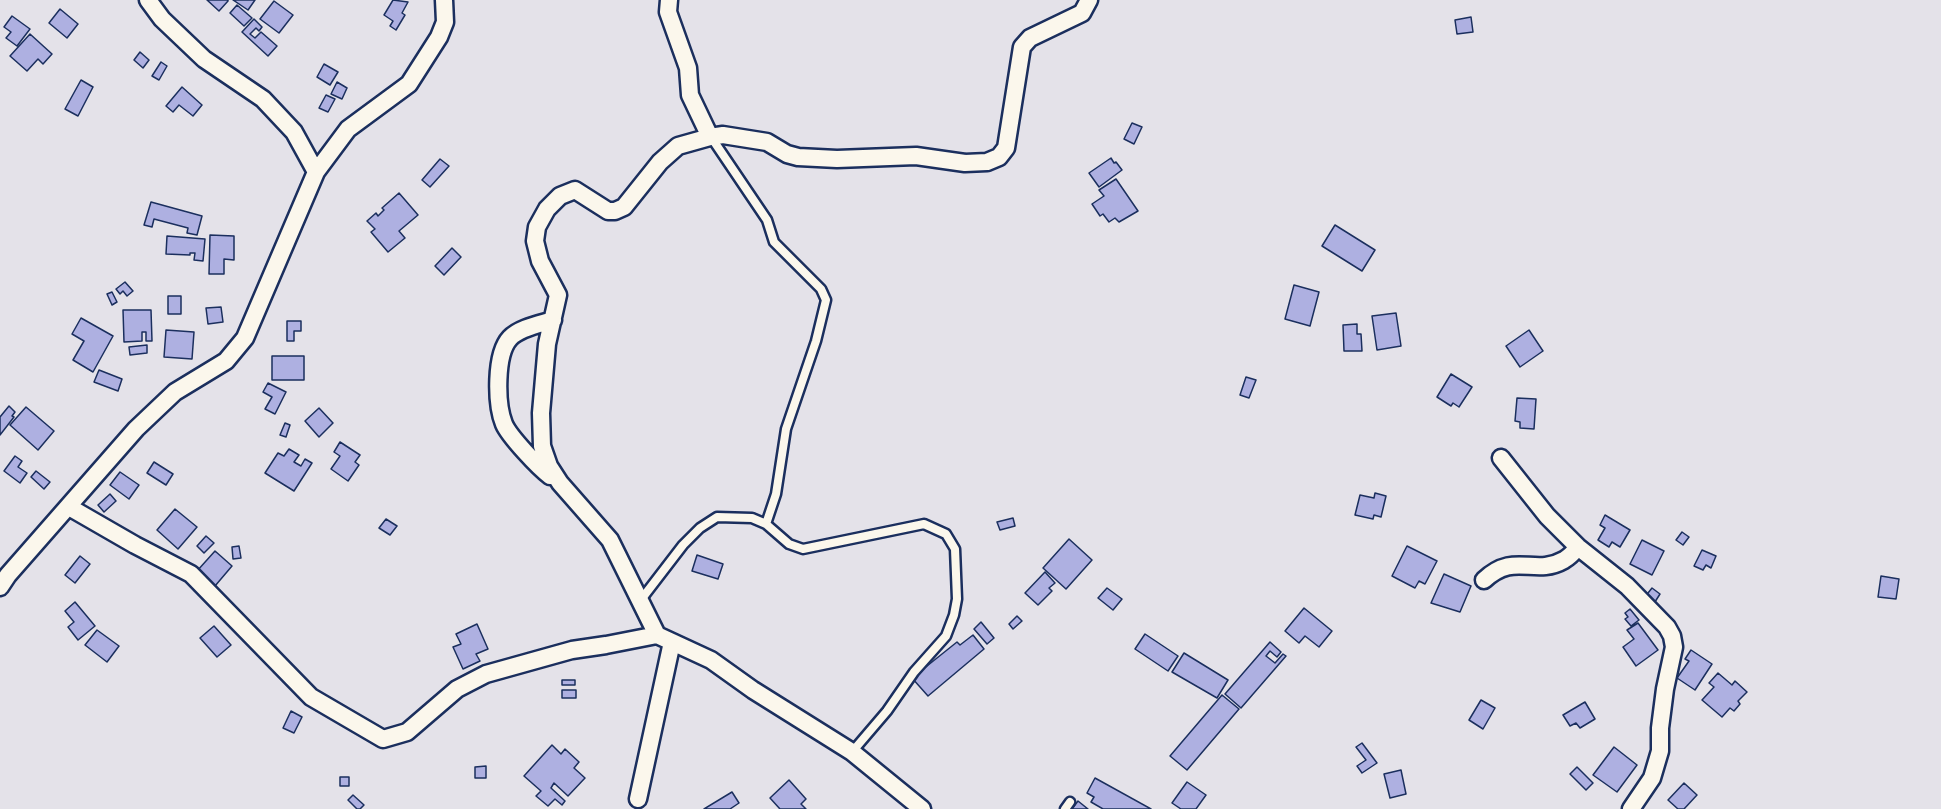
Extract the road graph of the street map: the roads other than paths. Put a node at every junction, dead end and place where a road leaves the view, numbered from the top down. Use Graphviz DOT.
graph roads {
  1 [pos="148,0"];
  2 [pos="444,0"];
  3 [pos="669,0"];
  4 [pos="1089,0"];
  5 [pos="710,137"];
  6 [pos="316,172"];
  7 [pos="553,320"];
  8 [pos="1501,458"];
  9 [pos="560,483"];
  10 [pos="69,507"];
  11 [pos="766,524"];
  12 [pos="1578,548"];
  13 [pos="1484,580"];
  14 [pos="0,587"];
  15 [pos="640,601"];
  16 [pos="664,638"];
  17 [pos="852,752"];
  18 [pos="638,799"];
  19 [pos="922,809"];
  20 [pos="1631,809"];
  1 -- 6 [label="street"];
  2 -- 6 [label="street"];
  3 -- 5 [label="street"];
  4 -- 5 [label="street"];
  5 -- 7 [label="street"];
  5 -- 11 [label="lane"];
  6 -- 10 [label="street"];
  7 -- 9 [label="street"];
  7 -- 9 [label="street"];
  8 -- 12 [label="street"];
  9 -- 15 [label="street"];
  10 -- 14 [label="street"];
  10 -- 16 [label="street"];
  11 -- 15 [label="lane"];
  11 -- 17 [label="lane"];
  12 -- 13 [label="street"];
  12 -- 20 [label="street"];
  15 -- 16 [label="street"];
  16 -- 17 [label="street"];
  16 -- 18 [label="street"];
  17 -- 19 [label="street"];
}
